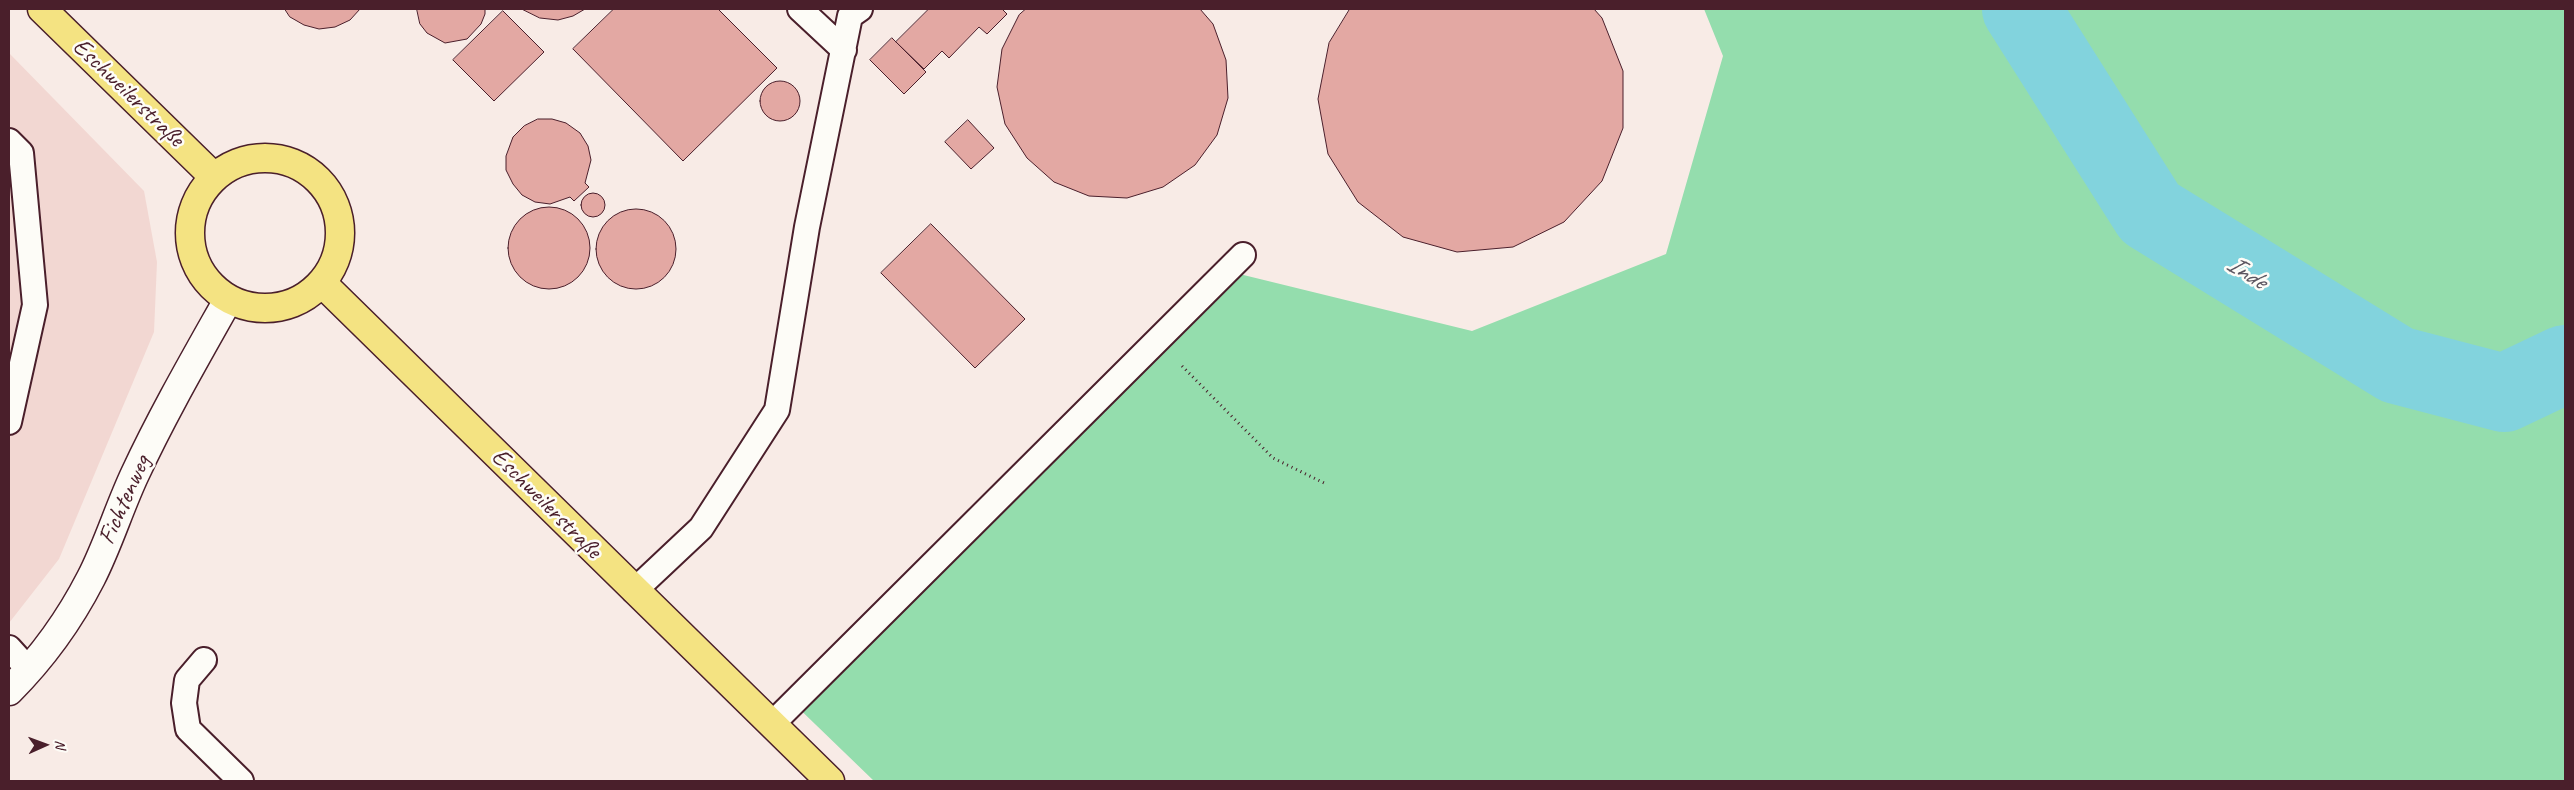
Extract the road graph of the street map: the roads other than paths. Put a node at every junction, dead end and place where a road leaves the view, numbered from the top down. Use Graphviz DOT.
graph roads {
  1 [pos="42,9"];
  2 [pos="800,9"];
  3 [pos="860,9"];
  4 [pos="844,50"];
  5 [pos="13,154"];
  6 [pos="214,177"];
  7 [pos="1243,255"];
  8 [pos="322,283"];
  9 [pos="228,300"];
  10 [pos="9,422"];
  11 [pos="634,591"];
  12 [pos="9,648"];
  13 [pos="204,660"];
  14 [pos="30,670"];
  15 [pos="9,691"];
  16 [pos="772,724"];
  17 [pos="241,781"];
  18 [pos="830,781"];
  1 -- 6 [label="main road, Eschweilerstraße"];
  2 -- 4 [label="lane"];
  3 -- 4 [label="lane"];
  4 -- 11 [label="lane"];
  5 -- 10 [label="lane"];
  6 -- 8 [label="main road"];
  6 -- 9 [label="main road"];
  7 -- 16 [label="lane"];
  8 -- 9 [label="main road"];
  8 -- 11 [label="main road, Eschweilerstraße"];
  9 -- 14 [label="street, Fichtenweg"];
  11 -- 16 [label="main road, Eschweilerstraße"];
  12 -- 14 [label="lane"];
  13 -- 17 [label="lane"];
  14 -- 15 [label="street, Fichtenweg"];
  16 -- 18 [label="main road, Eschweilerstraße"];
}
